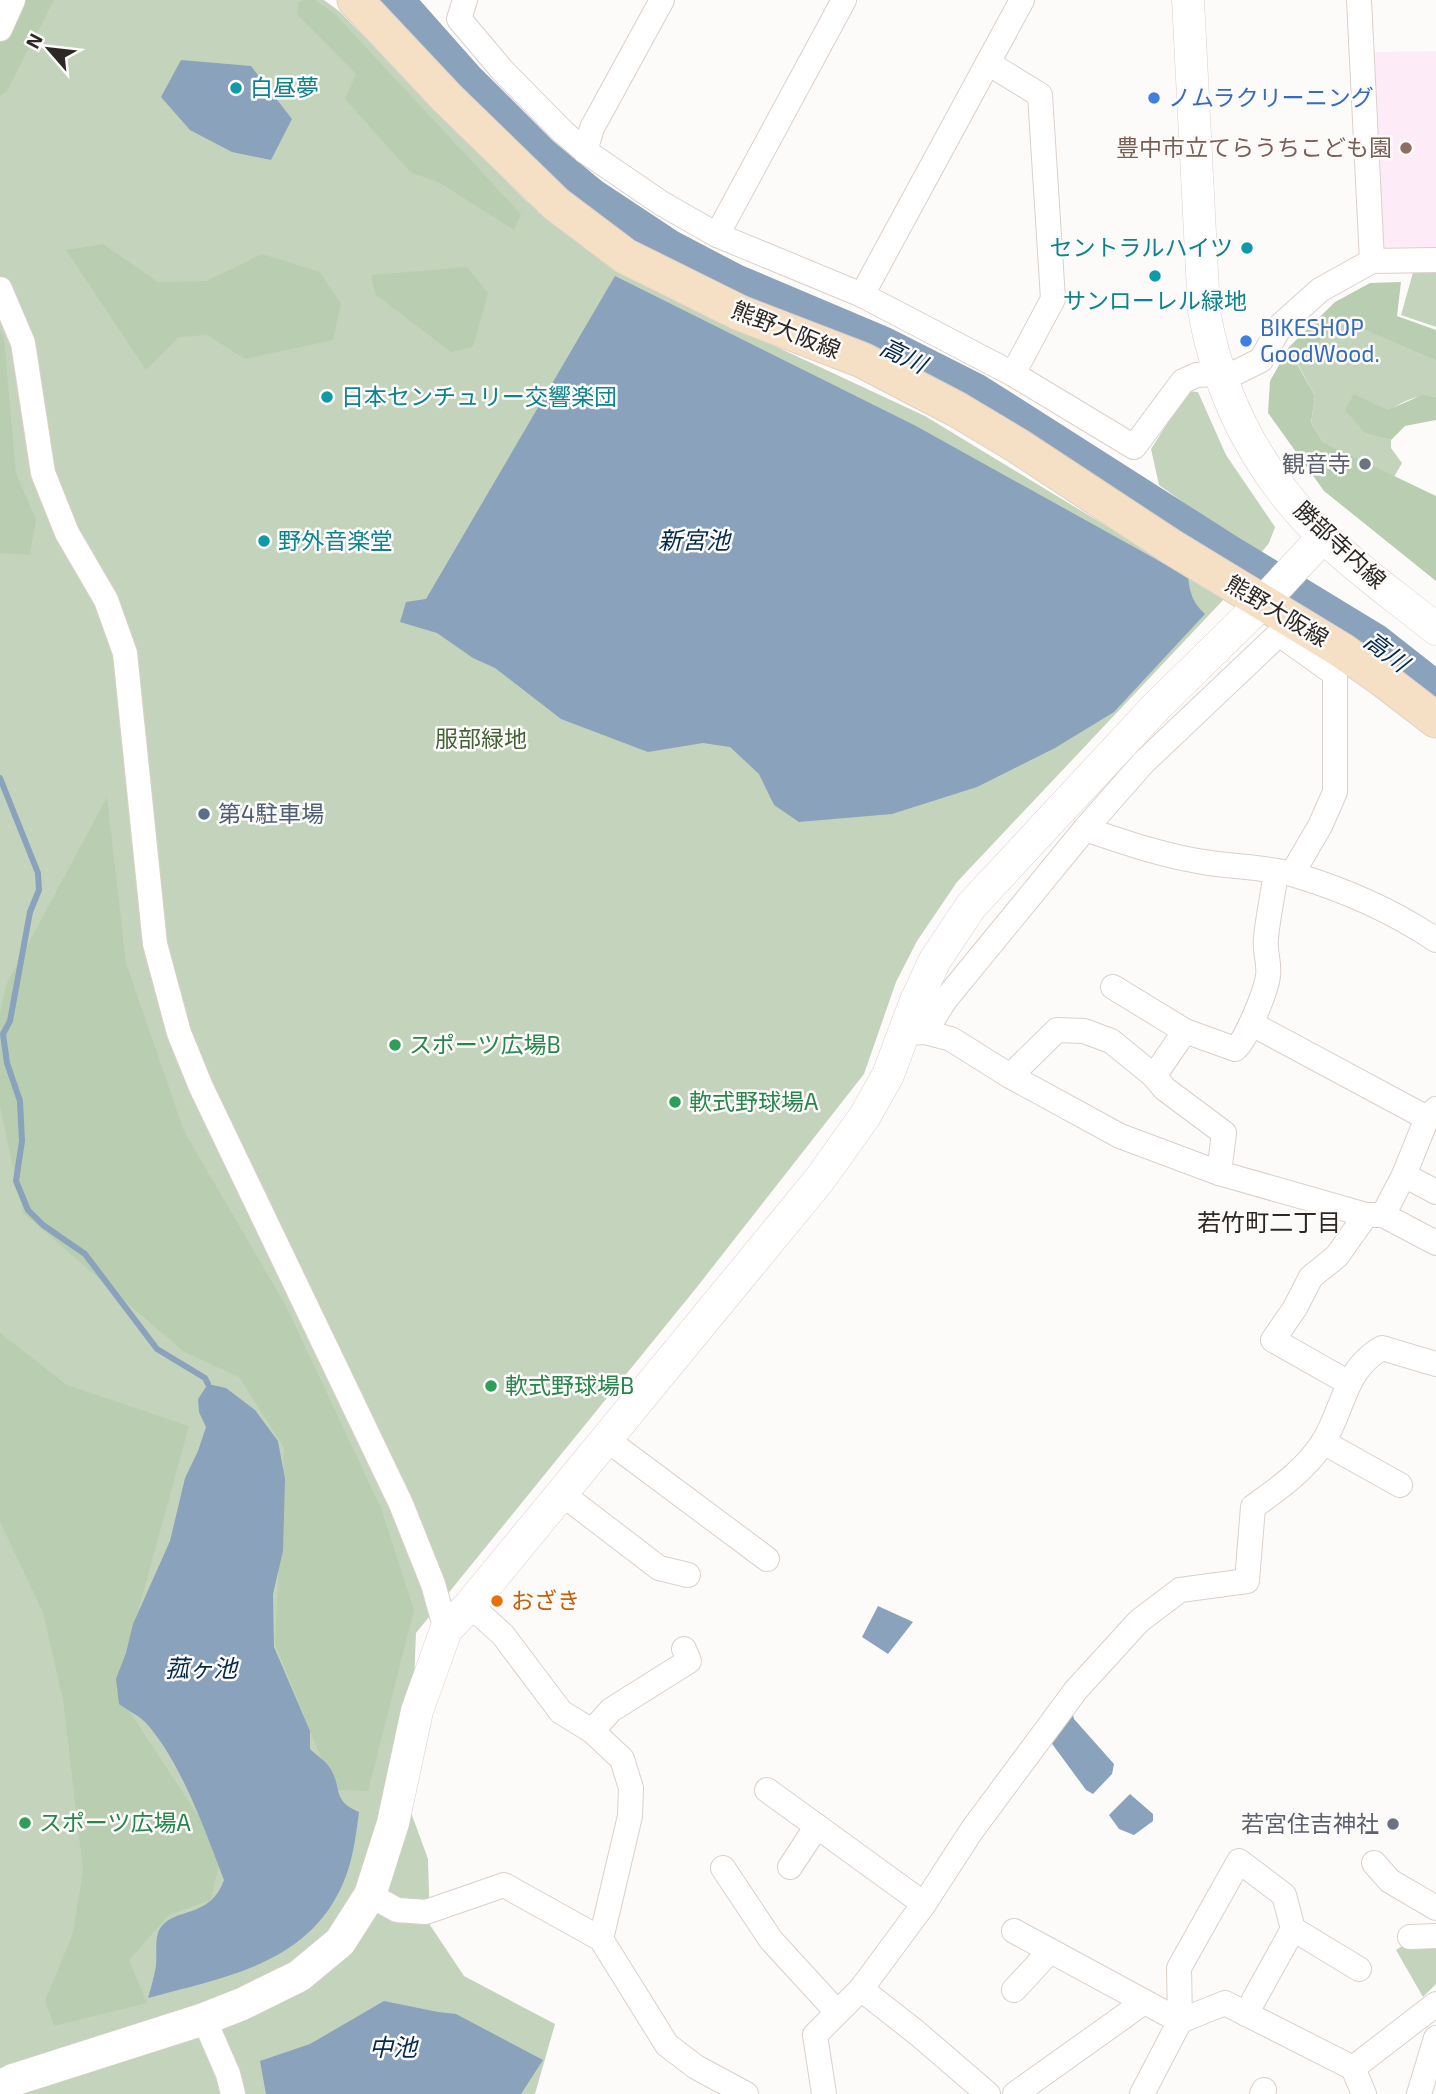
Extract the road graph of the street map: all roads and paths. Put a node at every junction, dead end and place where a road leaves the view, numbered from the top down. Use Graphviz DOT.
graph roads {
  1 [pos="4,0"];
  2 [pos="13,0"];
  3 [pos="355,0"];
  4 [pos="465,0"];
  5 [pos="662,0"];
  6 [pos="844,0"];
  7 [pos="1022,0"];
  8 [pos="1188,0"];
  9 [pos="1359,0"];
  10 [pos="0,9"];
  11 [pos="0,29"];
  12 [pos="988,63"];
  13 [pos="585,152"];
  14 [pos="717,235"];
  15 [pos="1436,260"];
  16 [pos="1372,261"];
  17 [pos="0,289"];
  18 [pos="862,295"];
  19 [pos="0,306"];
  20 [pos="1218,373"];
  21 [pos="1013,374"];
  22 [pos="1314,547"];
  23 [pos="1263,603"];
  24 [pos="1436,629"];
  25 [pos="1155,708"];
  26 [pos="1436,720"];
  27 [pos="1175,733"];
  28 [pos="1085,830"];
  29 [pos="1284,873"];
  30 [pos="1436,940"];
  31 [pos="1113,987"];
  32 [pos="1252,1024"];
  33 [pos="1185,1031"];
  34 [pos="915,1032"];
  35 [pos="1010,1076"];
  36 [pos="1154,1076"];
  37 [pos="1431,1113"];
  38 [pos="1219,1173"];
  39 [pos="1404,1175"];
  40 [pos="1436,1192"];
  41 [pos="1375,1215"];
  42 [pos="1436,1243"];
  43 [pos="1436,1364"];
  44 [pos="1349,1383"];
  45 [pos="606,1439"];
  46 [pos="1323,1442"];
  47 [pos="1400,1485"];
  48 [pos="561,1493"];
  49 [pos="767,1559"];
  50 [pos="688,1575"];
  51 [pos="470,1605"];
  52 [pos="446,1630"];
  53 [pos="684,1650"];
  54 [pos="592,1731"];
  55 [pos="767,1790"];
  56 [pos="817,1826"];
  57 [pos="1374,1863"];
  58 [pos="790,1867"];
  59 [pos="723,1868"];
  60 [pos="370,1895"];
  61 [pos="924,1903"];
  62 [pos="1436,1908"];
  63 [pos="1293,1928"];
  64 [pos="1014,1931"];
  65 [pos="1436,1936"];
  66 [pos="1410,1937"];
  67 [pos="601,1939"];
  68 [pos="1050,1951"];
  69 [pos="1359,1969"];
  70 [pos="861,1989"];
  71 [pos="1014,1990"];
  72 [pos="1144,2002"];
  73 [pos="837,2012"];
  74 [pos="1435,2012"];
  75 [pos="1246,2014"];
  76 [pos="204,2018"];
  77 [pos="1180,2021"];
  78 [pos="1436,2038"];
  79 [pos="1353,2068"];
  80 [pos="0,2087"];
  81 [pos="233,2094"];
  82 [pos="746,2094"];
  83 [pos="824,2094"];
  84 [pos="988,2094"];
  85 [pos="1015,2094"];
  86 [pos="1142,2094"];
  87 [pos="1364,2094"];
  88 [pos="1419,2094"];
  1 -- 10 [label="street"];
  2 -- 11 [label="street"];
  3 -- 23 [label="main road, 熊野大阪線"];
  4 -- 13 [label="street"];
  5 -- 13 [label="street"];
  6 -- 14 [label="street"];
  7 -- 12 [label="street"];
  8 -- 20 [label="street, 勝部寺内線"];
  9 -- 16 [label="street"];
  12 -- 18 [label="street"];
  12 -- 21 [label="street"];
  13 -- 14 [label="street"];
  14 -- 18 [label="street"];
  15 -- 16 [label="street"];
  16 -- 20 [label="street"];
  17 -- 52 [label="street"];
  18 -- 21 [label="street"];
  19 -- 52 [label="street"];
  20 -- 21 [label="street"];
  20 -- 22 [label="street, 勝部寺内線"];
  22 -- 23 [label="street"];
  22 -- 24 [label="street, 勝部寺内線"];
  23 -- 25 [label="street"];
  23 -- 26 [label="main road, 熊野大阪線"];
  25 -- 27 [label="street"];
  25 -- 34 [label="street"];
  27 -- 28 [label="street"];
  27 -- 29 [label="street"];
  28 -- 29 [label="street"];
  28 -- 34 [label="street"];
  29 -- 30 [label="street"];
  29 -- 32 [label="street"];
  31 -- 33 [label="street"];
  32 -- 33 [label="street"];
  32 -- 37 [label="street"];
  33 -- 36 [label="street"];
  34 -- 35 [label="street"];
  34 -- 45 [label="street"];
  35 -- 36 [label="street"];
  35 -- 38 [label="street"];
  36 -- 38 [label="street"];
  37 -- 39 [label="street"];
  38 -- 41 [label="street"];
  39 -- 40 [label="street"];
  39 -- 41 [label="street"];
  41 -- 42 [label="street"];
  41 -- 44 [label="street"];
  43 -- 44 [label="street"];
  44 -- 46 [label="street"];
  45 -- 48 [label="street"];
  45 -- 49 [label="street"];
  46 -- 47 [label="street"];
  46 -- 61 [label="street"];
  48 -- 50 [label="street"];
  48 -- 51 [label="street"];
  51 -- 52 [label="street"];
  51 -- 54 [label="street"];
  52 -- 60 [label="street"];
  53 -- 54 [label="street"];
  54 -- 67 [label="street"];
  55 -- 56 [label="street"];
  56 -- 58 [label="street"];
  56 -- 61 [label="street"];
  57 -- 62 [label="street"];
  59 -- 73 [label="street"];
  60 -- 67 [label="street"];
  60 -- 76 [label="street"];
  61 -- 70 [label="street"];
  63 -- 69 [label="street"];
  63 -- 75 [label="street"];
  63 -- 77 [label="street"];
  64 -- 68 [label="street"];
  65 -- 66 [label="street"];
  67 -- 82 [label="street"];
  68 -- 71 [label="street"];
  68 -- 72 [label="street"];
  70 -- 73 [label="street"];
  70 -- 84 [label="street"];
  72 -- 77 [label="street"];
  72 -- 85 [label="street"];
  73 -- 83 [label="street"];
  74 -- 79 [label="street"];
  75 -- 77 [label="street"];
  75 -- 79 [label="street"];
  76 -- 80 [label="street"];
  76 -- 81 [label="street"];
  77 -- 86 [label="street"];
  78 -- 88 [label="street"];
  79 -- 87 [label="street"];
}
